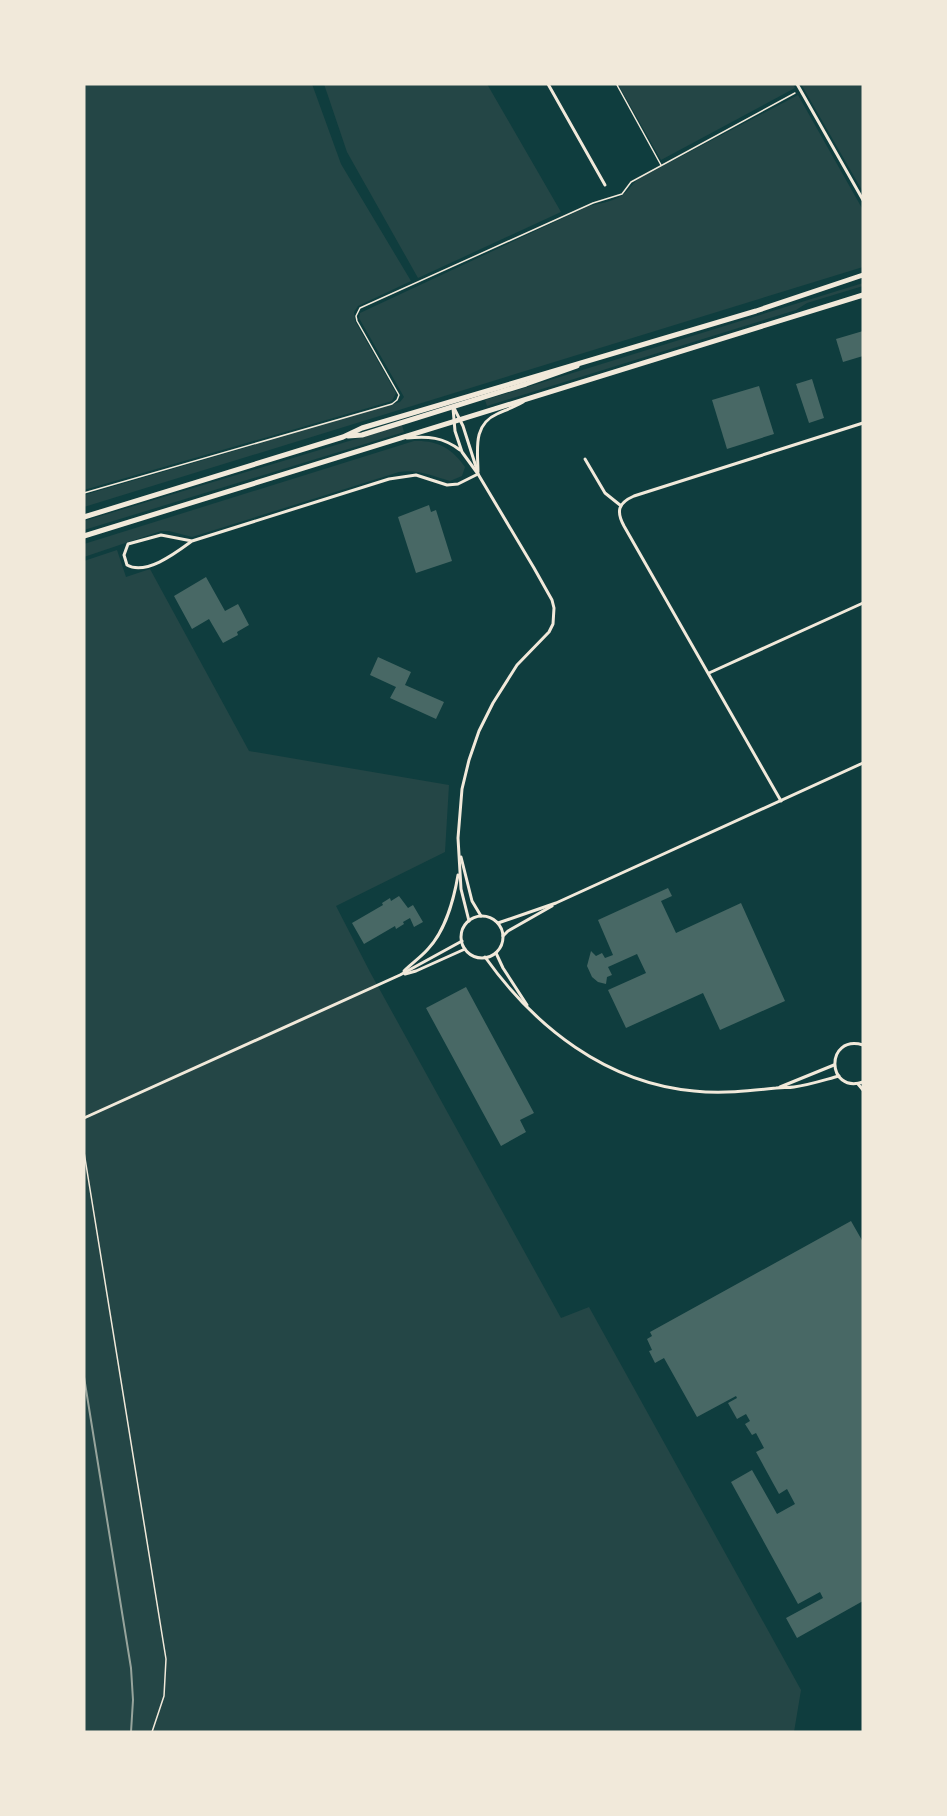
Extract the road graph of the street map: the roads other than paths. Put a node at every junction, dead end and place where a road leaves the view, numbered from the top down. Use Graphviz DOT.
graph roads {
  1 [pos="548,84"];
  2 [pos="797,84"];
  3 [pos="605,185"];
  4 [pos="863,200"];
  5 [pos="863,275"];
  6 [pos="863,295"];
  7 [pos="587,362"];
  8 [pos="533,396"];
  9 [pos="453,407"];
  10 [pos="457,420"];
  11 [pos="863,423"];
  12 [pos="343,437"];
  13 [pos="393,439"];
  14 [pos="462,452"];
  15 [pos="585,459"];
  16 [pos="478,474"];
  17 [pos="620,505"];
  18 [pos="84,516"];
  19 [pos="84,536"];
  20 [pos="192,541"];
  21 [pos="863,603"];
  22 [pos="709,673"];
  23 [pos="863,763"];
  24 [pos="781,801"];
  25 [pos="460,855"];
  26 [pos="459,873"];
  27 [pos="556,903"];
  28 [pos="481,916"];
  29 [pos="469,921"];
  30 [pos="498,923"];
  31 [pos="503,936"];
  32 [pos="462,941"];
  33 [pos="466,949"];
  34 [pos="496,952"];
  35 [pos="485,957"];
  36 [pos="400,975"];
  37 [pos="529,1009"];
  38 [pos="863,1045"];
  39 [pos="834,1065"];
  40 [pos="839,1076"];
  41 [pos="863,1082"];
  42 [pos="858,1084"];
  43 [pos="779,1088"];
  44 [pos="863,1089"];
  45 [pos="84,1118"];
  1 -- 3 [label="street"];
  2 -- 4 [label="street"];
  5 -- 7 [label="highway"];
  6 -- 8 [label="highway"];
  7 -- 9 [label="highway"];
  7 -- 12 [label="highway"];
  8 -- 10 [label="highway"];
  8 -- 16 [label="street"];
  9 -- 10 [label="street"];
  9 -- 12 [label="highway"];
  10 -- 13 [label="highway"];
  10 -- 14 [label="street"];
  10 -- 16 [label="street"];
  11 -- 17 [label="street"];
  12 -- 18 [label="highway"];
  13 -- 14 [label="street"];
  13 -- 19 [label="highway"];
  14 -- 16 [label="street"];
  15 -- 17 [label="street"];
  16 -- 20 [label="street"];
  16 -- 25 [label="street"];
  17 -- 22 [label="street"];
  20 -- 20 [label="street"];
  21 -- 22 [label="street"];
  22 -- 24 [label="street"];
  23 -- 24 [label="street"];
  24 -- 27 [label="street"];
  25 -- 26 [label="street"];
  25 -- 28 [label="street"];
  26 -- 29 [label="street"];
  26 -- 36 [label="street"];
  27 -- 30 [label="street"];
  27 -- 31 [label="street"];
  28 -- 29 [label="street"];
  28 -- 30 [label="street"];
  29 -- 32 [label="street"];
  30 -- 31 [label="street"];
  31 -- 34 [label="street"];
  32 -- 33 [label="street"];
  32 -- 36 [label="street"];
  33 -- 35 [label="street"];
  33 -- 36 [label="street"];
  34 -- 35 [label="street"];
  34 -- 37 [label="street"];
  35 -- 37 [label="street"];
  36 -- 45 [label="street"];
  37 -- 43 [label="street"];
  38 -- 39 [label="street"];
  39 -- 40 [label="street"];
  39 -- 43 [label="street"];
  40 -- 42 [label="street"];
  40 -- 43 [label="street"];
  41 -- 42 [label="street"];
  42 -- 44 [label="street"];
}
